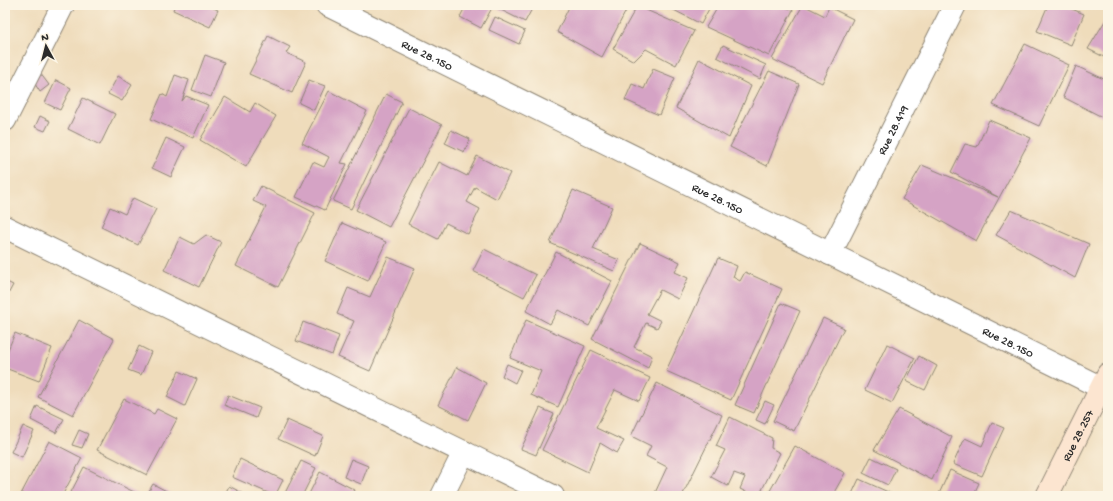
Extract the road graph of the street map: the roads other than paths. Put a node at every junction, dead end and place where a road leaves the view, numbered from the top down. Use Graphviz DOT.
graph roads {
  1 [pos="63,5"];
  2 [pos="327,5"];
  3 [pos="955,5"];
  4 [pos="5,120"];
  5 [pos="5,227"];
  6 [pos="830,254"];
  7 [pos="1106,384"];
  8 [pos="464,452"];
  9 [pos="442,496"];
  10 [pos="554,496"];
  11 [pos="1047,496"];
  1 -- 4 [label="street"];
  2 -- 6 [label="street, Rue 28.150"];
  3 -- 6 [label="street, Rue 28.419"];
  5 -- 8 [label="street"];
  6 -- 7 [label="street, Rue 28.150"];
  7 -- 11 [label="street, Rue 28.257"];
  8 -- 9 [label="street"];
  8 -- 10 [label="street"];
}
